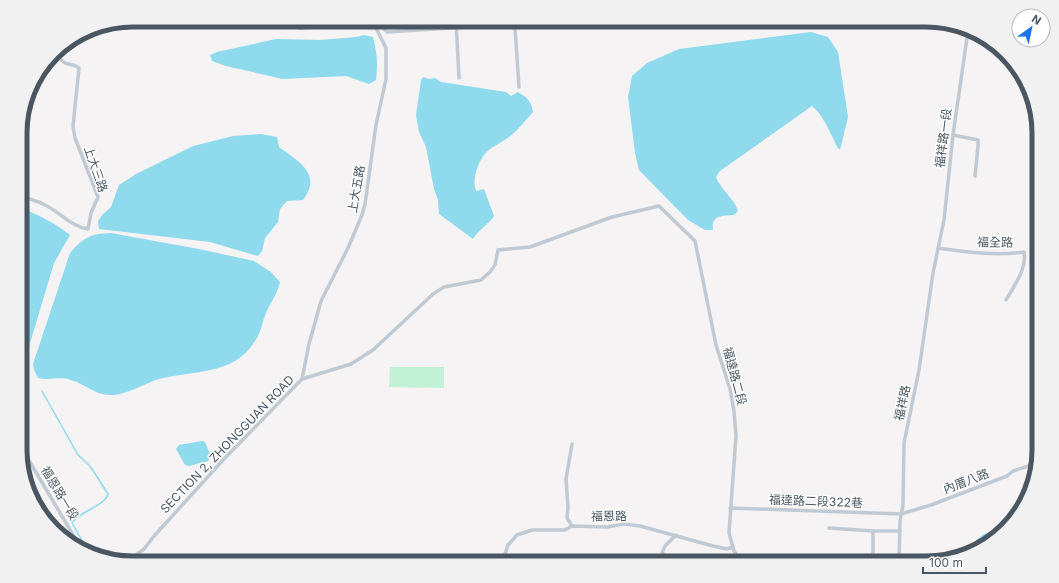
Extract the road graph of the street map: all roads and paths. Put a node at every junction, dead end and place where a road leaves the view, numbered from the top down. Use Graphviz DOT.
graph roads {
  1 [pos="376,27"];
  2 [pos="381,27"];
  3 [pos="382,27"];
  4 [pos="470,27"];
  5 [pos="514,27"];
  6 [pos="456,28"];
  7 [pos="379,33"];
  8 [pos="967,36"];
  9 [pos="58,58"];
  10 [pos="459,78"];
  11 [pos="519,87"];
  12 [pos="953,135"];
  13 [pos="975,176"];
  14 [pos="27,197"];
  15 [pos="695,241"];
  16 [pos="938,248"];
  17 [pos="1006,300"];
  18 [pos="302,379"];
  19 [pos="572,444"];
  20 [pos="28,458"];
  21 [pos="1031,465"];
  22 [pos="730,508"];
  23 [pos="901,514"];
  24 [pos="572,526"];
  25 [pos="829,528"];
  26 [pos="873,531"];
  27 [pos="900,531"];
  28 [pos="676,535"];
  29 [pos="75,539"];
  30 [pos="733,547"];
  31 [pos="135,556"];
  32 [pos="504,556"];
  33 [pos="665,556"];
  34 [pos="737,556"];
  35 [pos="873,556"];
  36 [pos="899,556"];
  1 -- 7 [label="street, 上大五路"];
  2 -- 7 [label="street"];
  3 -- 6 [label="street"];
  4 -- 6 [label="street"];
  5 -- 11 [label="street"];
  6 -- 10 [label="street"];
  7 -- 18 [label="street, 上大五路"];
  8 -- 12 [label="street, 福祥路一段"];
  9 -- 14 [label="street, 上大三路"];
  12 -- 13 [label="street"];
  12 -- 16 [label="street, 福祥路一段"];
  15 -- 18 [label="street, SECTION 2, ZHONGGUAN ROAD"];
  15 -- 22 [label="street, 福達路二段"];
  16 -- 17 [label="street, 福全路"];
  16 -- 23 [label="street, 福祥路"];
  18 -- 31 [label="street, SECTION 2, ZHONGGUAN ROAD"];
  19 -- 24 [label="street"];
  20 -- 29 [label="street, 福恩路一段"];
  21 -- 23 [label="street, 內厝八路"];
  22 -- 23 [label="street, 福達路二段322巷"];
  22 -- 30 [label="street, 福達路二段"];
  23 -- 27 [label="street, 福祥路"];
  24 -- 28 [label="street, 福恩路"];
  24 -- 32 [label="street, 福恩路"];
  25 -- 26 [label="street"];
  26 -- 27 [label="street"];
  26 -- 35 [label="street"];
  27 -- 36 [label="street, 福祥路"];
  28 -- 30 [label="street, 福恩路"];
  28 -- 33 [label="street"];
  30 -- 34 [label="street, 福達路二段"];
}
